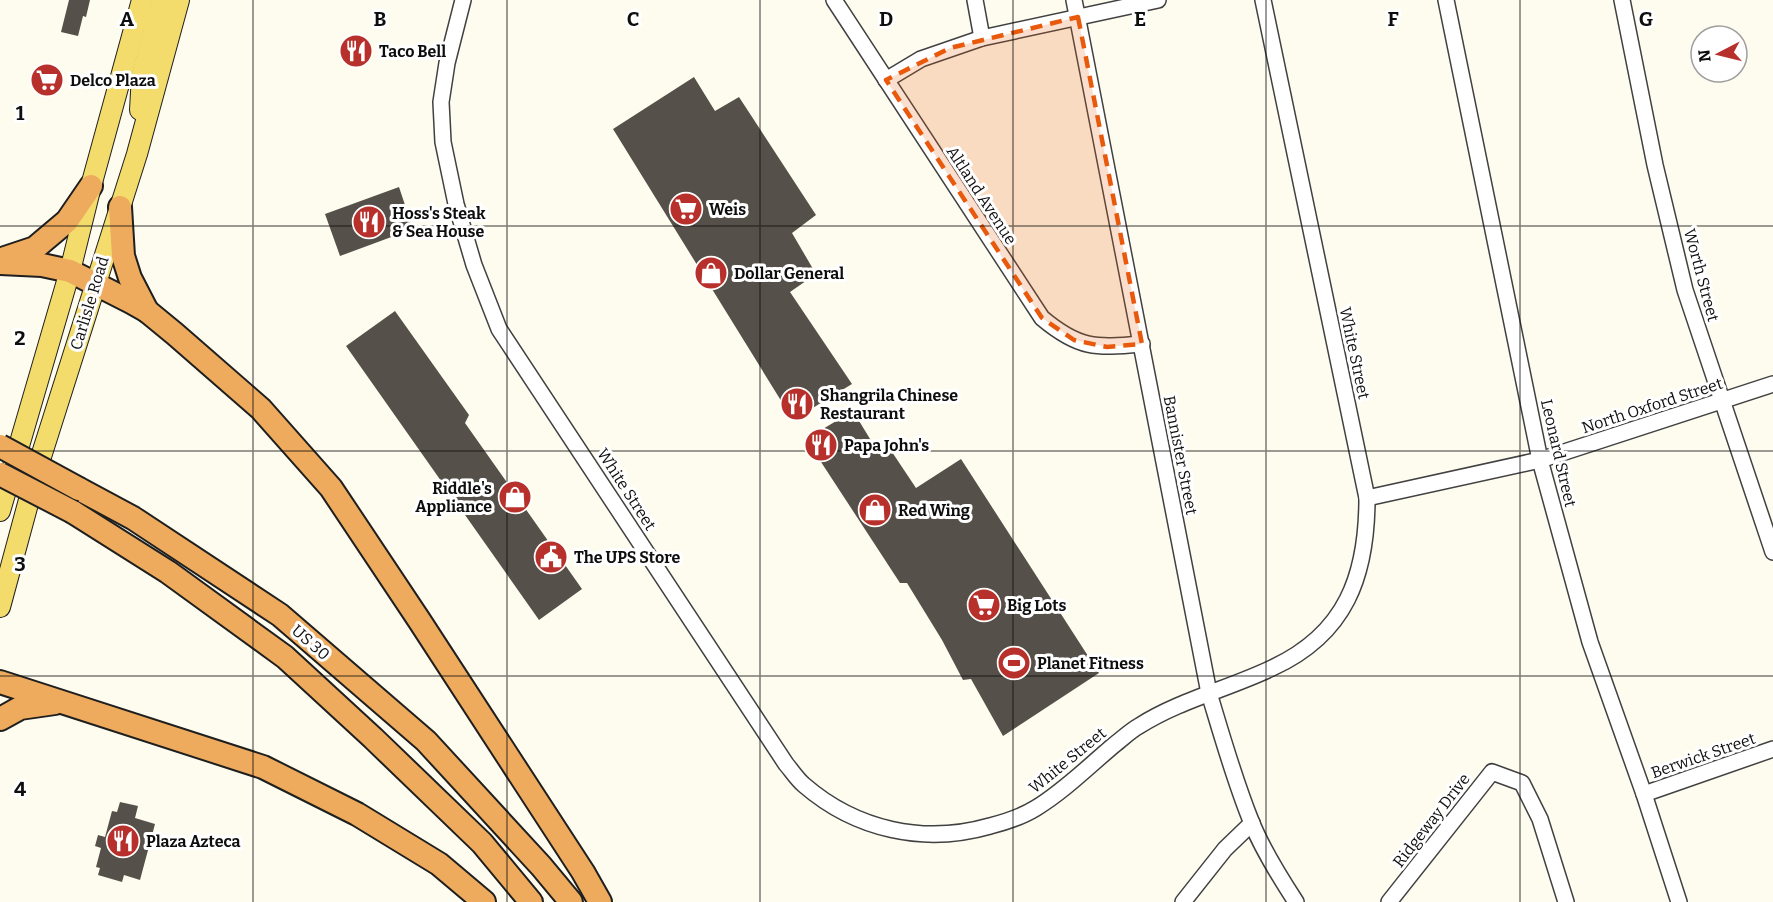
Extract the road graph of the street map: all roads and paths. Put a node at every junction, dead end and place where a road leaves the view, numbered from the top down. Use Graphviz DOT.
graph roads {
  1 [pos="142,0"];
  2 [pos="162,0"];
  3 [pos="179,0"];
  4 [pos="463,0"];
  5 [pos="834,0"];
  6 [pos="975,0"];
  7 [pos="1074,0"];
  8 [pos="1158,0"];
  9 [pos="1263,0"];
  10 [pos="1446,0"];
  11 [pos="1622,0"];
  12 [pos="1078,17"];
  13 [pos="982,38"];
  14 [pos="886,80"];
  15 [pos="136,154"];
  16 [pos="91,186"];
  17 [pos="120,207"];
  18 [pos="0,261"];
  19 [pos="70,272"];
  20 [pos="94,285"];
  21 [pos="147,311"];
  22 [pos="1142,344"];
  23 [pos="1773,384"];
  24 [pos="1722,401"];
  25 [pos="0,446"];
  26 [pos="1540,460"];
  27 [pos="0,474"];
  28 [pos="1367,498"];
  29 [pos="0,511"];
  30 [pos="1773,552"];
  31 [pos="0,607"];
  32 [pos="0,682"];
  33 [pos="1209,693"];
  34 [pos="61,702"];
  35 [pos="0,719"];
  36 [pos="1773,749"];
  37 [pos="1644,794"];
  38 [pos="1252,823"];
  39 [pos="484,902"];
  40 [pos="531,902"];
  41 [pos="571,902"];
  42 [pos="600,902"];
  43 [pos="1183,902"];
  44 [pos="1296,902"];
  45 [pos="1389,902"];
  46 [pos="1566,902"];
  47 [pos="1679,902"];
  1 -- 16 [label="main road, Carlisle Road"];
  2 -- 15 [label="main road"];
  3 -- 15 [label="main road, Carlisle Road"];
  4 -- 33 [label="street, White Street"];
  5 -- 14 [label="street, Altland Avenue"];
  6 -- 13 [label="street"];
  7 -- 12 [label="street, Bannister Street"];
  8 -- 12 [label="street"];
  9 -- 28 [label="street, White Street"];
  10 -- 26 [label="street, Leonard Street"];
  11 -- 24 [label="street, Worth Street"];
  12 -- 13 [label="street"];
  12 -- 22 [label="street, Bannister Street"];
  13 -- 14 [label="street"];
  14 -- 22 [label="street, Altland Avenue"];
  15 -- 17 [label="main road, Carlisle Road"];
  16 -- 18 [label="highway"];
  16 -- 19 [label="main road, Carlisle Road"];
  17 -- 20 [label="main road, Carlisle Road"];
  17 -- 21 [label="highway"];
  18 -- 19 [label="highway"];
  19 -- 20 [label="highway"];
  19 -- 29 [label="main road, Carlisle Road"];
  20 -- 21 [label="highway"];
  20 -- 31 [label="main road, Carlisle Road"];
  21 -- 42 [label="highway"];
  22 -- 33 [label="street, Bannister Street"];
  23 -- 24 [label="street, North Oxford Street"];
  24 -- 26 [label="street, North Oxford Street"];
  24 -- 30 [label="street, Worth Street"];
  25 -- 41 [label="highway, US 30 / US 30, bridge"];
  26 -- 28 [label="street, North Oxford Street"];
  26 -- 37 [label="street, Leonard Street"];
  27 -- 40 [label="highway, US 30 / US 30, bridge"];
  28 -- 33 [label="street, White Street"];
  32 -- 34 [label="highway"];
  33 -- 38 [label="street, Bannister Street"];
  34 -- 35 [label="highway"];
  34 -- 39 [label="highway"];
  36 -- 37 [label="street, Berwick Street"];
  37 -- 47 [label="street, Leonard Street"];
  38 -- 43 [label="street"];
  38 -- 44 [label="street, Bannister Street"];
  45 -- 46 [label="street, Ridgeway Drive"];
}
